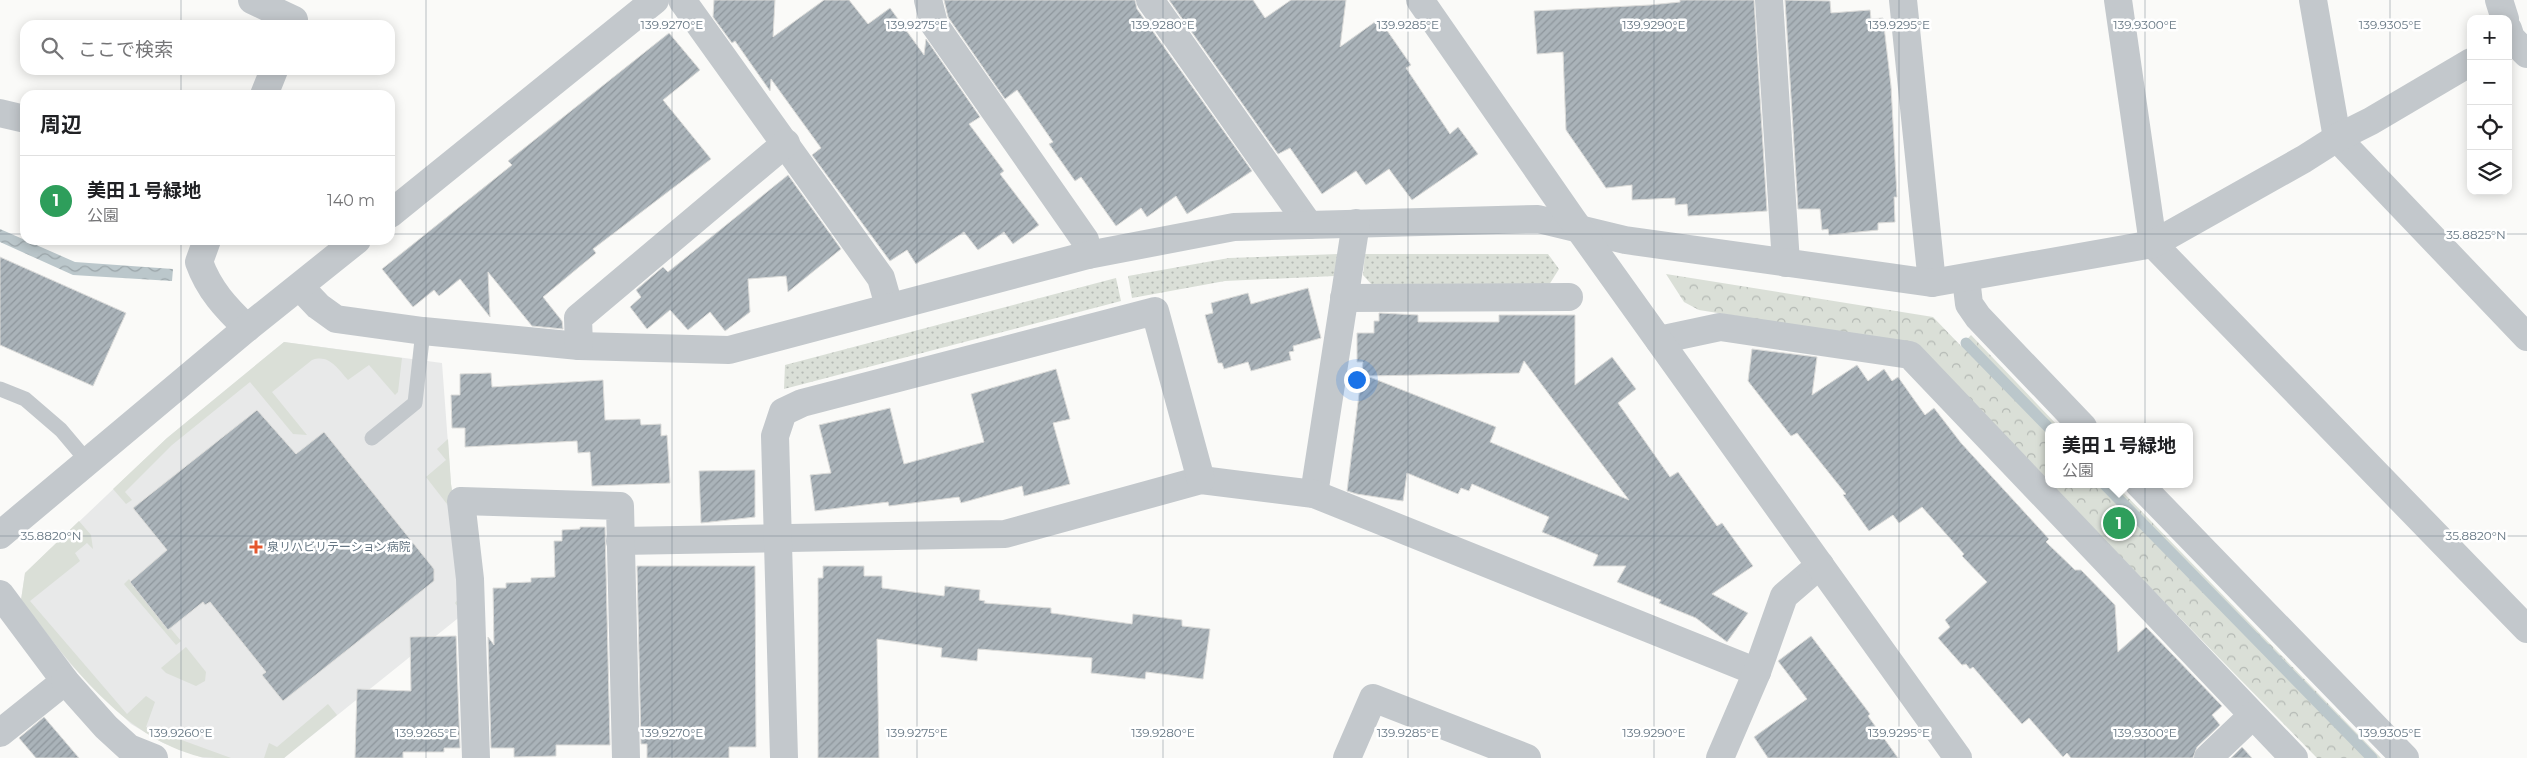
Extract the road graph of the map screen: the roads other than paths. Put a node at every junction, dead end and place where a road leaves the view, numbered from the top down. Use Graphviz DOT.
graph roads {
  1 [pos="252,0"];
  2 [pos="655,0"];
  3 [pos="682,0"];
  4 [pos="928,0"];
  5 [pos="1150,0"];
  6 [pos="1420,0"];
  7 [pos="1769,0"];
  8 [pos="1903,0"];
  9 [pos="2118,0"];
  10 [pos="2313,0"];
  11 [pos="2499,0"];
  12 [pos="296,15"];
  13 [pos="2514,35"];
  14 [pos="2467,64"];
  15 [pos="272,75"];
  16 [pos="266,90"];
  17 [pos="0,113"];
  18 [pos="20,118"];
  19 [pos="2337,138"];
  20 [pos="786,143"];
  21 [pos="395,210"];
  22 [pos="1356,223"];
  23 [pos="1309,224"];
  24 [pos="1580,229"];
  25 [pos="2153,244"];
  26 [pos="205,245"];
  27 [pos="351,245"];
  28 [pos="1088,255"];
  29 [pos="1786,262"];
  30 [pos="1966,278"];
  31 [pos="1932,283"];
  32 [pos="300,287"];
  33 [pos="1569,297"];
  34 [pos="1344,298"];
  35 [pos="889,306"];
  36 [pos="247,328"];
  37 [pos="423,331"];
  38 [pos="2527,337"];
  39 [pos="1659,340"];
  40 [pos="579,346"];
  41 [pos="0,389"];
  42 [pos="2080,423"];
  43 [pos="372,438"];
  44 [pos="88,462"];
  45 [pos="1201,480"];
  46 [pos="2143,488"];
  47 [pos="1314,494"];
  48 [pos="0,535"];
  49 [pos="777,537"];
  50 [pos="620,541"];
  51 [pos="1820,565"];
  52 [pos="0,594"];
  53 [pos="2527,629"];
  54 [pos="1758,672"];
  55 [pos="64,681"];
  56 [pos="2252,716"];
  57 [pos="0,733"];
  58 [pos="1721,757"];
  59 [pos="154,758"];
  60 [pos="476,758"];
  61 [pos="626,758"];
  62 [pos="784,758"];
  63 [pos="1347,758"];
  64 [pos="1528,758"];
  65 [pos="1958,758"];
  66 [pos="2208,758"];
  67 [pos="2294,758"];
  68 [pos="2405,758"];
  1 -- 12 [label="street"];
  2 -- 21 [label="street"];
  3 -- 20 [label="street"];
  4 -- 28 [label="street"];
  5 -- 23 [label="street"];
  6 -- 24 [label="street"];
  7 -- 29 [label="street"];
  8 -- 31 [label="street"];
  9 -- 25 [label="street"];
  10 -- 19 [label="street"];
  11 -- 13 [label="street"];
  14 -- 19 [label="street"];
  15 -- 16 [label="street"];
  17 -- 18 [label="street"];
  19 -- 25 [label="street"];
  19 -- 38 [label="street"];
  20 -- 35 [label="street"];
  20 -- 40 [label="street"];
  22 -- 23 [label="street"];
  22 -- 24 [label="street"];
  22 -- 34 [label="street"];
  23 -- 28 [label="street"];
  24 -- 29 [label="street"];
  24 -- 39 [label="street"];
  25 -- 30 [label="street"];
  25 -- 53 [label="street"];
  26 -- 36 [label="street"];
  27 -- 32 [label="street"];
  28 -- 35 [label="street"];
  29 -- 31 [label="street"];
  30 -- 31 [label="street"];
  30 -- 42 [label="street"];
  32 -- 36 [label="street"];
  32 -- 37 [label="street"];
  33 -- 34 [label="street"];
  34 -- 47 [label="street"];
  35 -- 40 [label="street"];
  36 -- 44 [label="street"];
  37 -- 40 [label="street"];
  37 -- 43 [label="lane"];
  39 -- 51 [label="street"];
  39 -- 56 [label="street"];
  41 -- 44 [label="lane"];
  44 -- 48 [label="street"];
  45 -- 47 [label="street"];
  45 -- 49 [label="street"];
  45 -- 49 [label="street"];
  46 -- 68 [label="street"];
  47 -- 54 [label="street"];
  49 -- 50 [label="street"];
  49 -- 62 [label="street"];
  50 -- 60 [label="street"];
  50 -- 61 [label="street"];
  51 -- 54 [label="street"];
  51 -- 65 [label="street"];
  52 -- 55 [label="street"];
  54 -- 58 [label="street"];
  55 -- 57 [label="street"];
  55 -- 59 [label="street"];
  56 -- 66 [label="street"];
  56 -- 67 [label="street"];
  63 -- 64 [label="street"];
}
